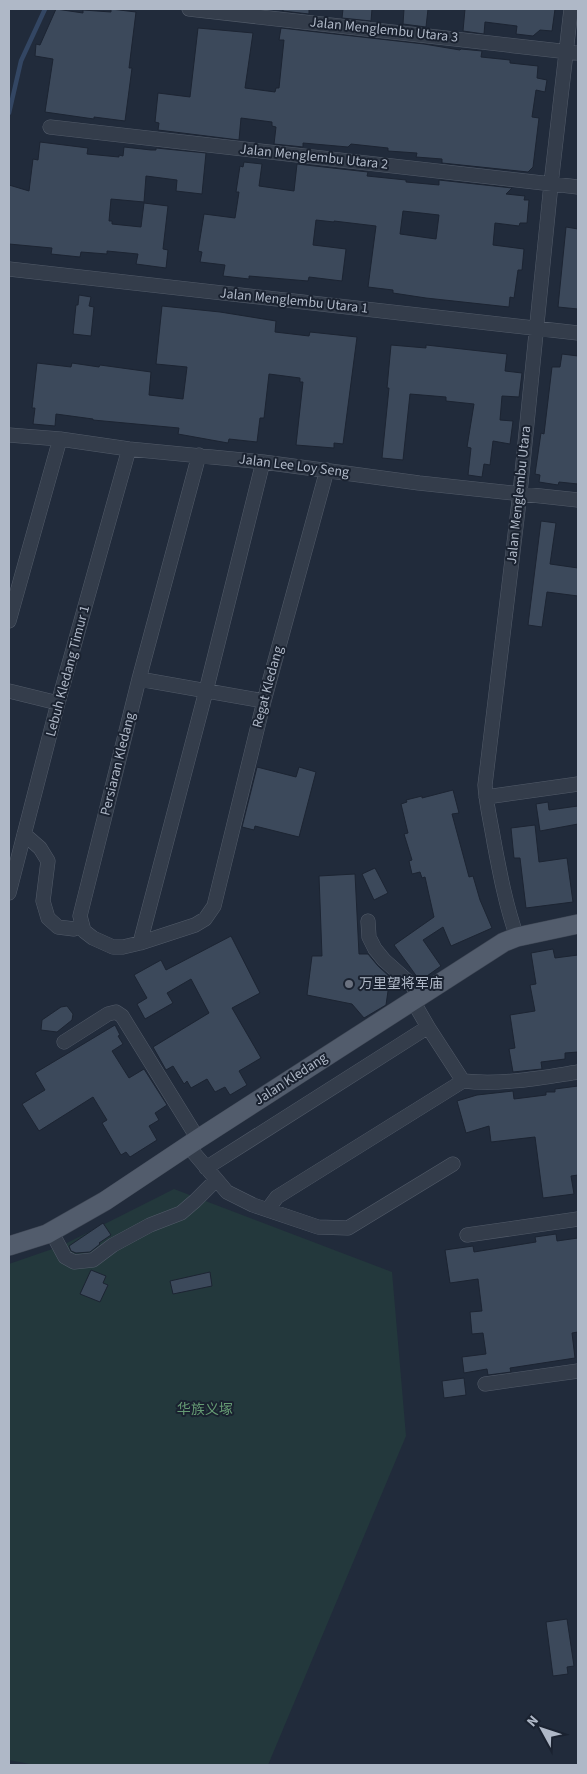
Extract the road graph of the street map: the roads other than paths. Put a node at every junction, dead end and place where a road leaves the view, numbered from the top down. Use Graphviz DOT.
graph roads {
  1 [pos="189,9"];
  2 [pos="571,9"];
  3 [pos="572,51"];
  4 [pos="50,128"];
  5 [pos="551,184"];
  6 [pos="578,187"];
  7 [pos="9,269"];
  8 [pos="536,327"];
  9 [pos="578,333"];
  10 [pos="9,435"];
  11 [pos="60,439"];
  12 [pos="129,449"];
  13 [pos="200,455"];
  14 [pos="264,462"];
  15 [pos="327,470"];
  16 [pos="520,493"];
  17 [pos="578,500"];
  18 [pos="9,621"];
  19 [pos="139,679"];
  20 [pos="9,691"];
  21 [pos="206,691"];
  22 [pos="264,701"];
  23 [pos="58,703"];
  24 [pos="578,784"];
  25 [pos="486,797"];
  26 [pos="24,834"];
  27 [pos="10,879"];
  28 [pos="9,894"];
  29 [pos="368,921"];
  30 [pos="578,924"];
  31 [pos="81,926"];
  32 [pos="517,937"];
  33 [pos="140,943"];
  34 [pos="416,999"];
  35 [pos="428,1027"];
  36 [pos="64,1042"];
  37 [pos="578,1072"];
  38 [pos="463,1081"];
  39 [pos="193,1142"];
  40 [pos="453,1164"];
  41 [pos="206,1168"];
  42 [pos="216,1180"];
  43 [pos="268,1209"];
  44 [pos="578,1218"];
  45 [pos="51,1231"];
  46 [pos="467,1235"];
  47 [pos="9,1246"];
  48 [pos="578,1372"];
  49 [pos="485,1384"];
  1 -- 3 [label="street, Jalan Menglembu Utara 3"];
  2 -- 3 [label="street, Jalan Menglembu Utara"];
  3 -- 5 [label="street, Jalan Menglembu Utara"];
  4 -- 5 [label="street, Jalan Menglembu Utara 2"];
  5 -- 6 [label="street, Jalan Menglembu Utara 2"];
  5 -- 8 [label="street, Jalan Menglembu Utara"];
  7 -- 8 [label="street, Jalan Menglembu Utara 1"];
  8 -- 9 [label="street, Jalan Menglembu Utara 1"];
  8 -- 16 [label="street, Jalan Menglembu Utara"];
  10 -- 11 [label="street, Jalan Lee Loy Seng"];
  11 -- 12 [label="street, Jalan Lee Loy Seng"];
  11 -- 18 [label="street"];
  12 -- 13 [label="street, Jalan Lee Loy Seng"];
  12 -- 23 [label="street, Lebuh Kledang Timur 1"];
  13 -- 14 [label="street, Jalan Lee Loy Seng"];
  13 -- 19 [label="street, Persiaran Kledang"];
  14 -- 15 [label="street, Jalan Lee Loy Seng"];
  14 -- 21 [label="street"];
  15 -- 16 [label="street, Jalan Lee Loy Seng"];
  15 -- 22 [label="street, Regat Kledang"];
  16 -- 17 [label="street, Jalan Lee Loy Seng"];
  16 -- 25 [label="street, Jalan Menglembu Utara"];
  19 -- 21 [label="street"];
  19 -- 31 [label="street, Persiaran Kledang"];
  20 -- 23 [label="street"];
  21 -- 22 [label="street"];
  21 -- 33 [label="street"];
  22 -- 33 [label="street, Regat Kledang"];
  23 -- 26 [label="street, Lebuh Kledang Timur 1"];
  24 -- 25 [label="street"];
  25 -- 32 [label="street, Jalan Menglembu Utara"];
  26 -- 27 [label="street, Lebuh Kledang Timur 1"];
  26 -- 31 [label="street"];
  27 -- 28 [label="street, Lebuh Kledang Timur 1"];
  29 -- 34 [label="street"];
  30 -- 32 [label="main road, Jalan Kledang"];
  31 -- 33 [label="street"];
  32 -- 34 [label="main road, Jalan Kledang"];
  34 -- 35 [label="street"];
  34 -- 39 [label="main road, Jalan Kledang"];
  35 -- 38 [label="street"];
  35 -- 41 [label="street"];
  36 -- 39 [label="street"];
  37 -- 38 [label="street"];
  38 -- 43 [label="street"];
  39 -- 41 [label="street"];
  39 -- 45 [label="main road, Jalan Kledang"];
  40 -- 43 [label="street"];
  41 -- 42 [label="street"];
  42 -- 43 [label="street"];
  42 -- 45 [label="street"];
  44 -- 46 [label="street"];
  45 -- 47 [label="main road, Jalan Kledang"];
  48 -- 49 [label="street"];
}
